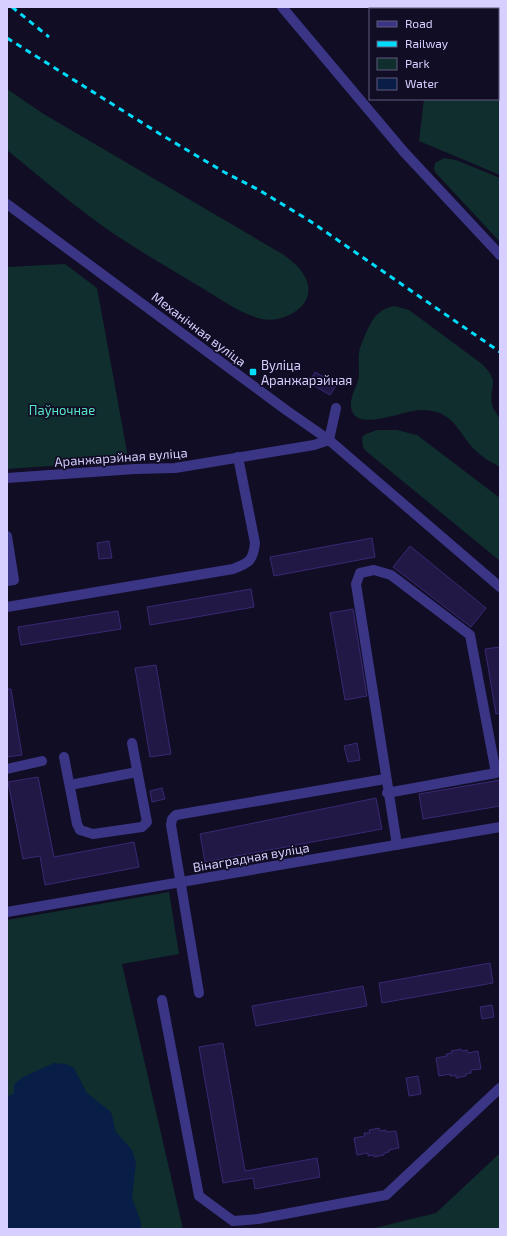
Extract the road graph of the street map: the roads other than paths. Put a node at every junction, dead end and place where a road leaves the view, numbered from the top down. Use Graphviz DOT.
graph roads {
  1 [pos="282,7"];
  2 [pos="7,204"];
  3 [pos="500,255"];
  4 [pos="336,408"];
  5 [pos="330,440"];
  6 [pos="238,457"];
  7 [pos="7,478"];
  8 [pos="7,536"];
  9 [pos="7,581"];
  10 [pos="500,587"];
  11 [pos="7,607"];
  12 [pos="132,743"];
  13 [pos="64,757"];
  14 [pos="42,761"];
  15 [pos="7,769"];
  16 [pos="138,772"];
  17 [pos="385,779"];
  18 [pos="70,785"];
  19 [pos="387,793"];
  20 [pos="500,827"];
  21 [pos="397,845"];
  22 [pos="180,883"];
  23 [pos="7,912"];
  24 [pos="199,993"];
  25 [pos="162,1000"];
  26 [pos="500,1088"];
  1 -- 3 [label="street"];
  2 -- 5 [label="street, Механічная вуліца"];
  4 -- 5 [label="street"];
  5 -- 6 [label="street, Аранжарэйная вуліца"];
  5 -- 10 [label="street, Механічная вуліца"];
  6 -- 7 [label="street, Аранжарэйная вуліца"];
  6 -- 11 [label="street"];
  8 -- 9 [label="street"];
  12 -- 16 [label="street"];
  13 -- 18 [label="street"];
  14 -- 15 [label="street"];
  16 -- 18 [label="street"];
  16 -- 18 [label="street"];
  17 -- 19 [label="street"];
  17 -- 19 [label="street"];
  17 -- 22 [label="street"];
  19 -- 21 [label="street"];
  20 -- 21 [label="street, Вінаградная вуліца"];
  21 -- 22 [label="street, Вінаградная вуліца"];
  22 -- 23 [label="street, Вінаградная вуліца"];
  22 -- 24 [label="street"];
  25 -- 26 [label="street"];
}
